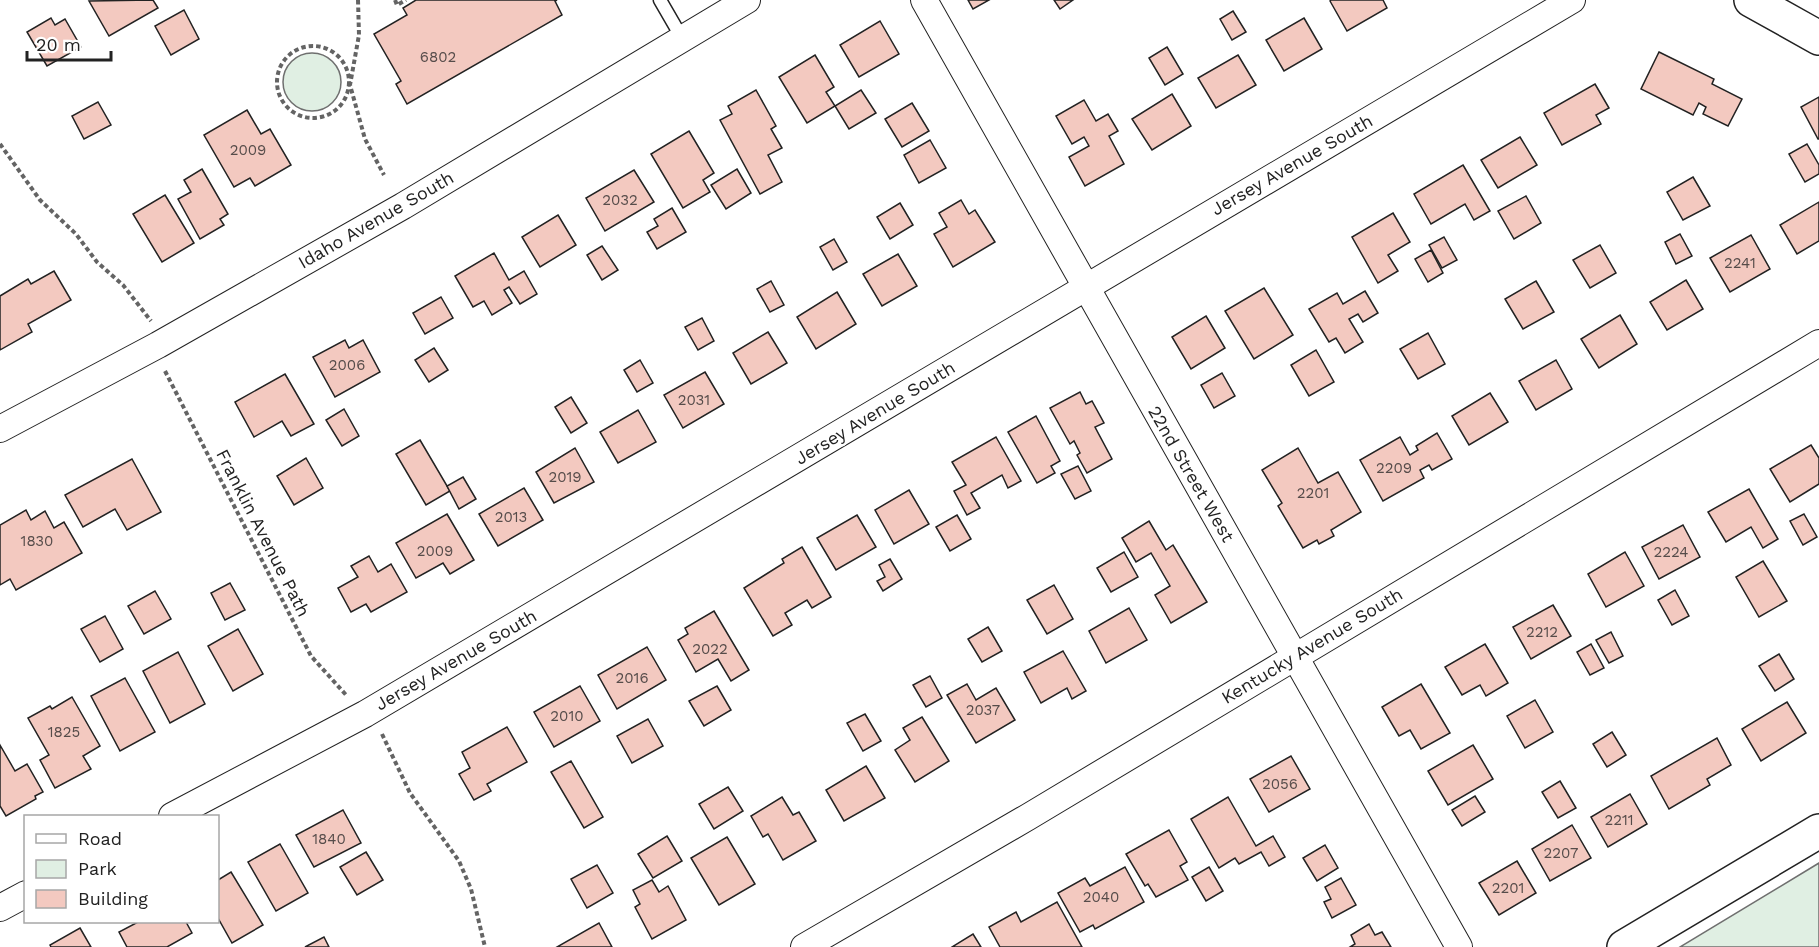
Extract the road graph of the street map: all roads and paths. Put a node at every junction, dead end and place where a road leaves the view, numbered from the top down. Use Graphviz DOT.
graph roads {
  1 [pos="358,0"];
  2 [pos="394,0"];
  3 [pos="406,0"];
  4 [pos="660,0"];
  5 [pos="747,0"];
  6 [pos="924,0"];
  7 [pos="1572,0"];
  8 [pos="1751,0"];
  9 [pos="682,38"];
  10 [pos="1819,38"];
  11 [pos="350,85"];
  12 [pos="0,144"];
  13 [pos="384,175"];
  14 [pos="1085,287"];
  15 [pos="153,324"];
  16 [pos="1819,343"];
  17 [pos="163,366"];
  18 [pos="0,429"];
  19 [pos="1295,656"];
  20 [pos="352,702"];
  21 [pos="380,729"];
  22 [pos="174,815"];
  23 [pos="1819,831"];
  24 [pos="24,895"];
  25 [pos="0,908"];
  26 [pos="485,947"];
  27 [pos="804,947"];
  28 [pos="1459,947"];
  29 [pos="1624,947"];
  1 -- 11 [label="path"];
  2 -- 3 [label="path"];
  4 -- 9 [label="lane"];
  5 -- 9 [label="street, Idaho Avenue South"];
  6 -- 14 [label="street, 22nd Street West"];
  7 -- 14 [label="street, Jersey Avenue South"];
  8 -- 10 [label="main road"];
  9 -- 18 [label="street, Idaho Avenue South"];
  11 -- 11 [label="path"];
  11 -- 13 [label="path"];
  12 -- 15 [label="path"];
  14 -- 19 [label="street, 22nd Street West"];
  14 -- 22 [label="street, Jersey Avenue South"];
  16 -- 19 [label="street, Kentucky Avenue South"];
  17 -- 20 [label="path, Franklin Avenue Path"];
  19 -- 27 [label="street, Kentucky Avenue South"];
  19 -- 28 [label="street, 22nd Street West"];
  21 -- 26 [label="path"];
  23 -- 29 [label="main road"];
  24 -- 25 [label="street"];
}
